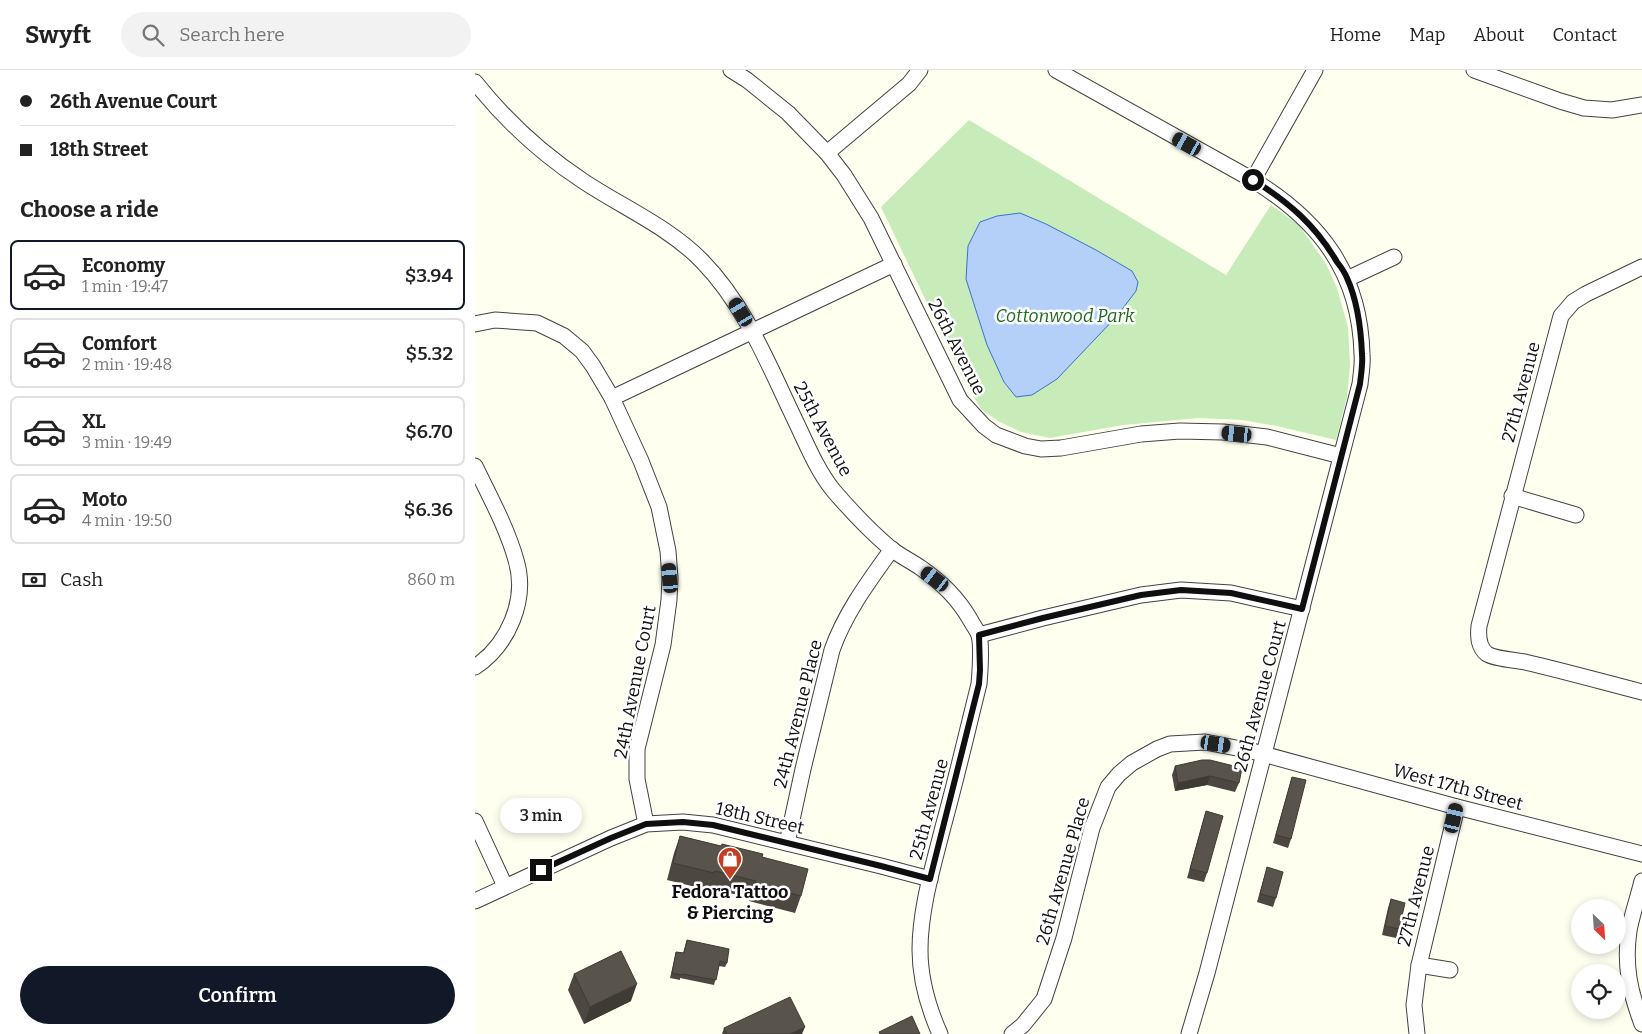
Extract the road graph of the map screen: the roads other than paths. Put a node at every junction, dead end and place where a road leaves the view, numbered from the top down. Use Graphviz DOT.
graph roads {
  1 [pos="731,70"];
  2 [pos="920,70"];
  3 [pos="1056,70"];
  4 [pos="1315,70"];
  5 [pos="1474,70"];
  6 [pos="475,82"];
  7 [pos="1642,104"];
  8 [pos="827,153"];
  9 [pos="1253,180"];
  10 [pos="1395,257"];
  11 [pos="894,264"];
  12 [pos="1642,267"];
  13 [pos="1347,279"];
  14 [pos="475,324"];
  15 [pos="753,332"];
  16 [pos="612,398"];
  17 [pos="1341,456"];
  18 [pos="475,466"];
  19 [pos="1512,496"];
  20 [pos="1576,515"];
  21 [pos="892,549"];
  22 [pos="1302,609"];
  23 [pos="979,635"];
  24 [pos="475,667"];
  25 [pos="1642,692"];
  26 [pos="1264,754"];
  27 [pos="1457,807"];
  28 [pos="475,821"];
  29 [pos="646,824"];
  30 [pos="787,843"];
  31 [pos="1642,854"];
  32 [pos="930,879"];
  33 [pos="1642,882"];
  34 [pos="505,886"];
  35 [pos="475,901"];
  36 [pos="1419,965"];
  37 [pos="1450,970"];
  38 [pos="1642,1024"];
  39 [pos="940,1034"];
  40 [pos="1012,1034"];
  41 [pos="1189,1034"];
  42 [pos="1417,1034"];
  1 -- 8 [label="street, 26th Avenue"];
  2 -- 8 [label="street"];
  3 -- 9 [label="street, 26th Avenue Court"];
  4 -- 9 [label="street"];
  5 -- 7 [label="street"];
  6 -- 15 [label="street, 25th Avenue"];
  8 -- 11 [label="street, 26th Avenue"];
  9 -- 13 [label="street, 26th Avenue Court"];
  10 -- 13 [label="street"];
  11 -- 15 [label="street"];
  11 -- 17 [label="street, 26th Avenue"];
  12 -- 19 [label="street, 27th Avenue"];
  13 -- 17 [label="street, 26th Avenue Court"];
  14 -- 16 [label="street, 24th Avenue Court"];
  15 -- 16 [label="street"];
  15 -- 21 [label="street, 25th Avenue"];
  16 -- 29 [label="street, 24th Avenue Court"];
  17 -- 22 [label="street, 26th Avenue Court"];
  18 -- 24 [label="street"];
  19 -- 20 [label="street"];
  19 -- 25 [label="street, 27th Avenue"];
  21 -- 23 [label="street, 25th Avenue"];
  21 -- 30 [label="street, 24th Avenue Place"];
  22 -- 23 [label="street"];
  22 -- 26 [label="street, 26th Avenue Court"];
  23 -- 32 [label="street, 25th Avenue"];
  26 -- 27 [label="street, West 17th Street"];
  26 -- 40 [label="street, 26th Avenue Place"];
  26 -- 41 [label="street, 26th Avenue Court"];
  27 -- 31 [label="street, West 17th Street"];
  27 -- 36 [label="street, 27th Avenue"];
  28 -- 34 [label="street"];
  29 -- 30 [label="street, 18th Street"];
  29 -- 34 [label="street, 18th Street"];
  30 -- 32 [label="street, 18th Street"];
  32 -- 39 [label="street, 25th Avenue"];
  33 -- 38 [label="street"];
  34 -- 35 [label="street, 18th Street"];
  36 -- 37 [label="street, 27th Avenue"];
  36 -- 42 [label="street, 27th Avenue"];
}
